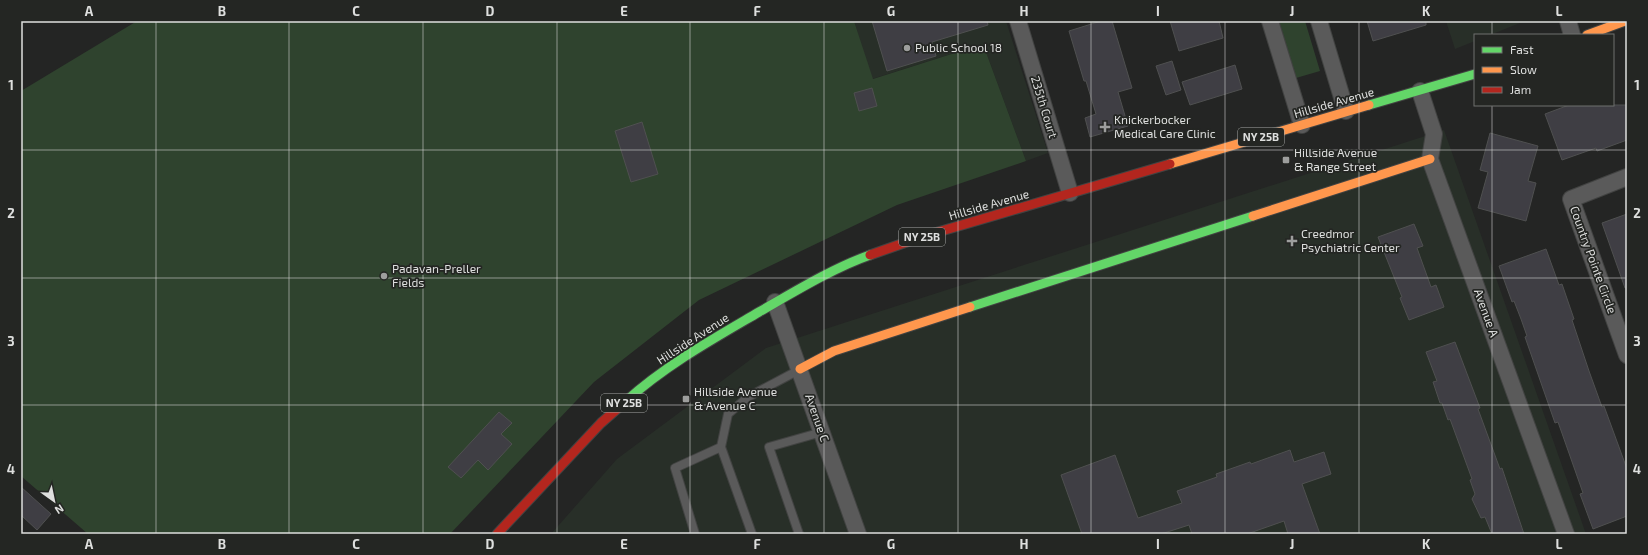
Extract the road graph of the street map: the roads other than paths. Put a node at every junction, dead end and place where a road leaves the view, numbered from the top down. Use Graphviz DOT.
graph roads {
  1 [pos="1018,21"];
  2 [pos="1270,21"];
  3 [pos="1319,21"];
  4 [pos="1568,21"];
  5 [pos="1625,21"];
  6 [pos="1572,34"];
  7 [pos="1590,34"];
  8 [pos="1474,74"];
  9 [pos="1420,91"];
  10 [pos="1346,111"];
  11 [pos="1302,125"];
  12 [pos="1430,159"];
  13 [pos="1627,178"];
  14 [pos="1070,193"];
  15 [pos="775,302"];
  16 [pos="1627,355"];
  17 [pos="800,369"];
  18 [pos="822,432"];
  19 [pos="721,447"];
  20 [pos="497,534"];
  21 [pos="695,534"];
  22 [pos="752,534"];
  23 [pos="799,534"];
  24 [pos="858,534"];
  25 [pos="1566,534"];
  1 -- 14 [label="street, 235th Court"];
  2 -- 11 [label="street"];
  3 -- 10 [label="street"];
  4 -- 6 [label="street"];
  5 -- 7 [label="main road"];
  8 -- 9 [label="main road, Hillside Avenue / NY 25B"];
  9 -- 10 [label="main road, Hillside Avenue / NY 25B"];
  9 -- 12 [label="street, Avenue A"];
  10 -- 11 [label="main road, Hillside Avenue / NY 25B"];
  11 -- 14 [label="main road, Hillside Avenue / NY 25B"];
  12 -- 17 [label="main road"];
  12 -- 25 [label="street, Avenue A"];
  13 -- 16 [label="street, Country Pointe Circle"];
  14 -- 15 [label="main road, Hillside Avenue / NY 25B"];
  15 -- 17 [label="street, Avenue C"];
  15 -- 20 [label="main road, Hillside Avenue / NY 25B"];
  17 -- 18 [label="street, Avenue C"];
  17 -- 19 [label="lane"];
  18 -- 23 [label="lane"];
  18 -- 24 [label="street, Avenue C"];
  19 -- 21 [label="lane"];
  19 -- 22 [label="lane"];
}
